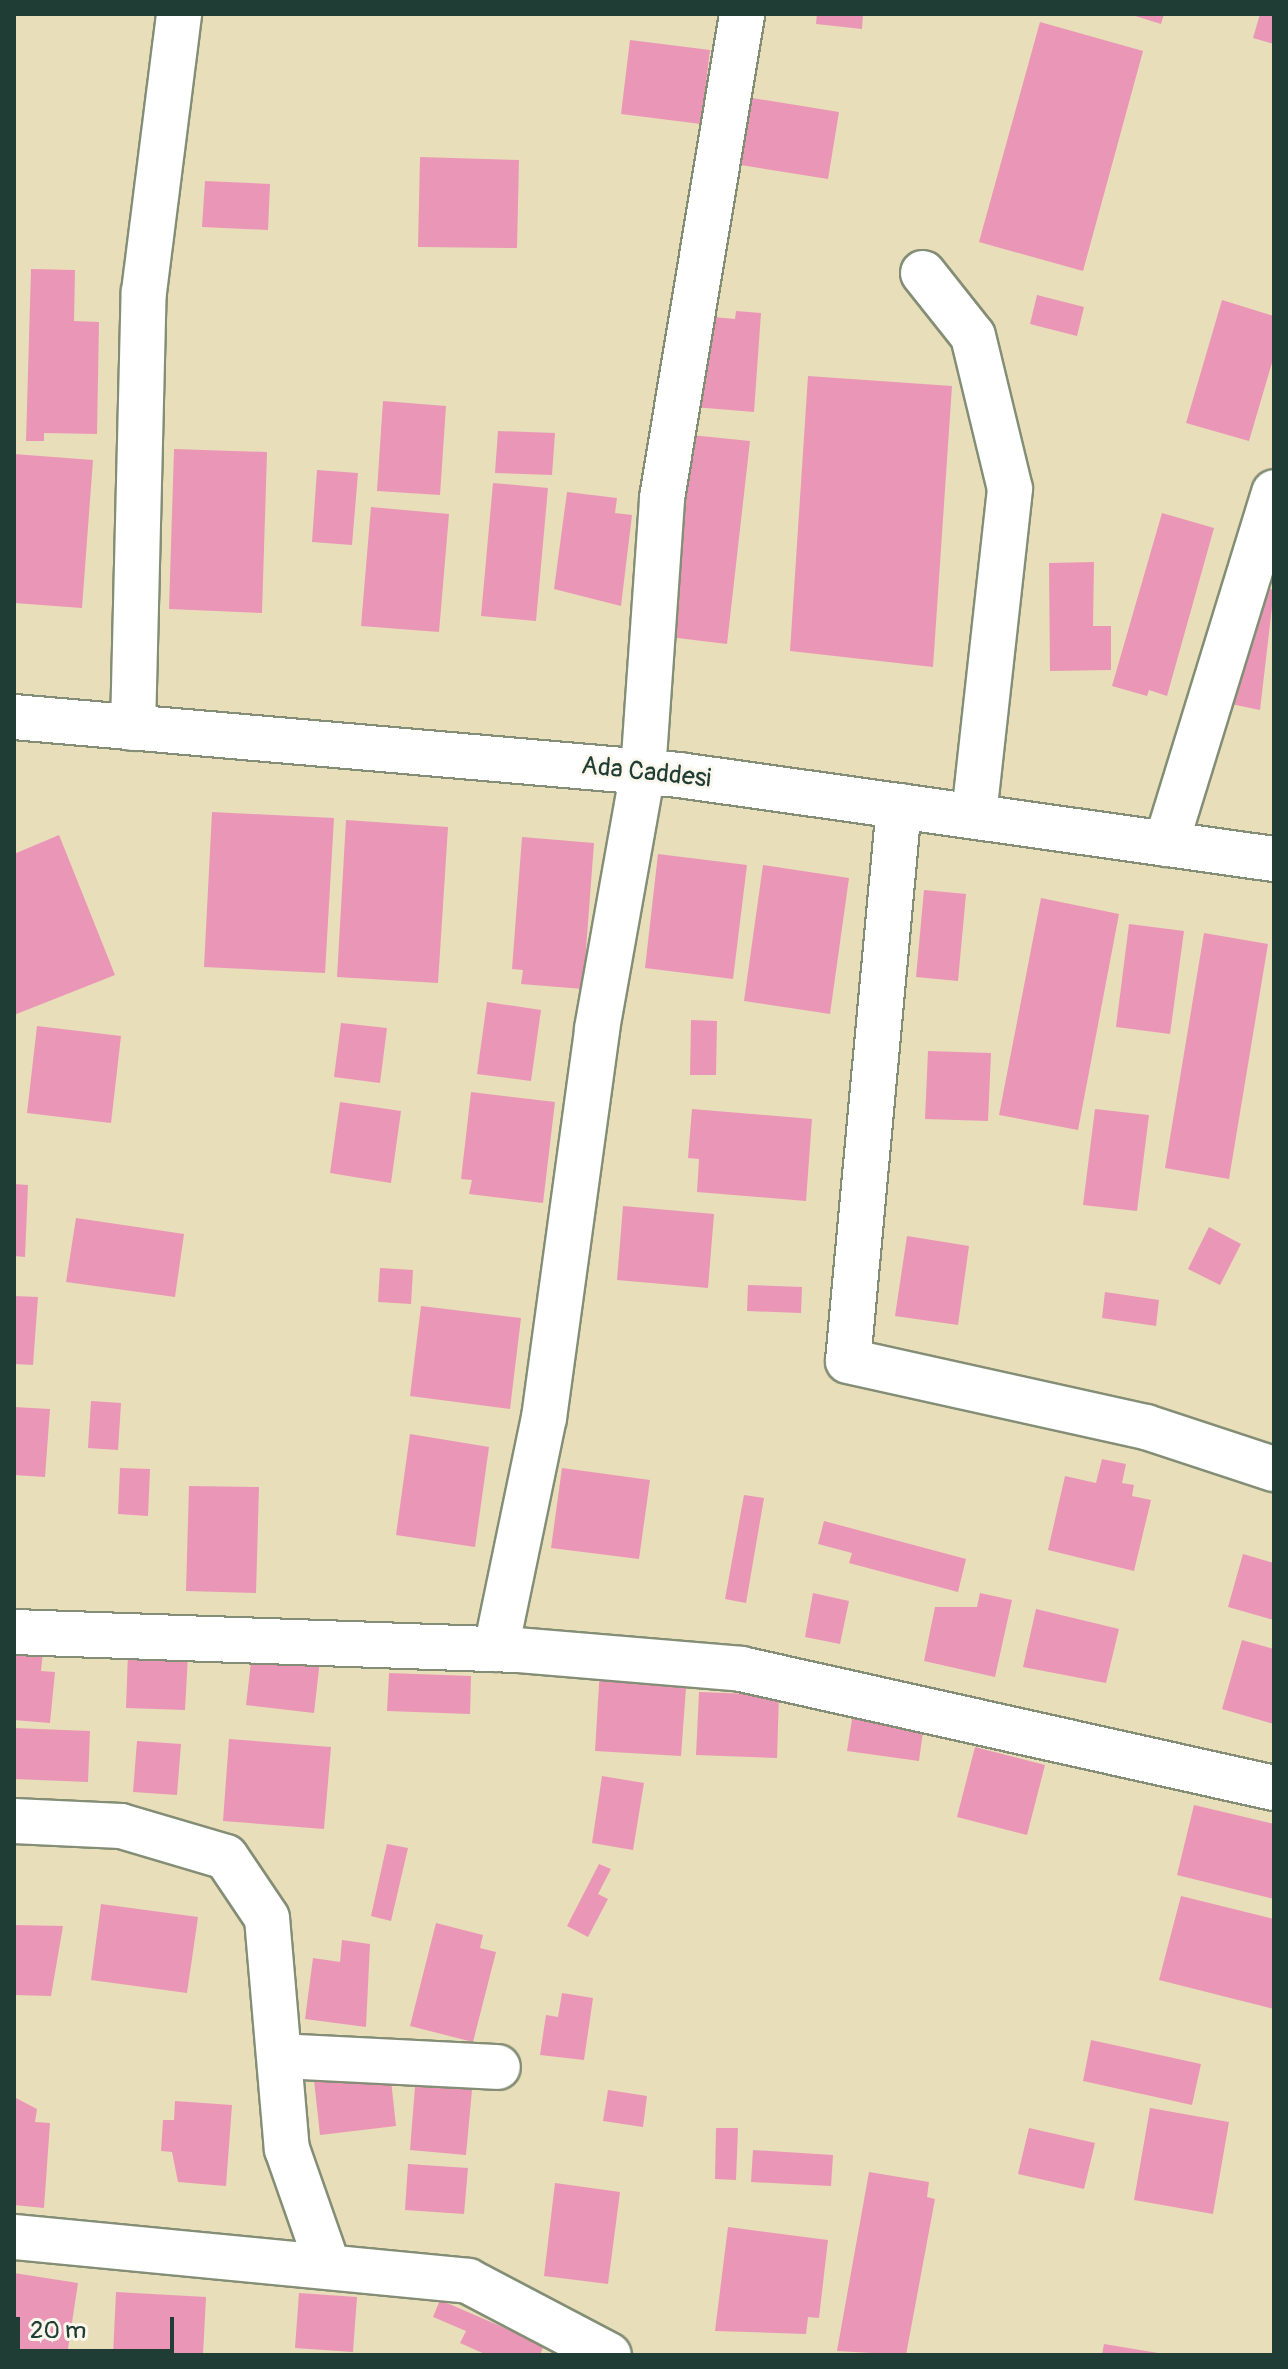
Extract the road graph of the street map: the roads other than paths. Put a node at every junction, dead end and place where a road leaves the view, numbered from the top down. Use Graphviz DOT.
graph roads {
  1 [pos="179,14"];
  2 [pos="742,14"];
  3 [pos="923,273"];
  4 [pos="1274,492"];
  5 [pos="14,717"];
  6 [pos="133,728"];
  7 [pos="643,772"];
  8 [pos="899,806"];
  9 [pos="974,816"];
  10 [pos="1166,844"];
  11 [pos="1274,859"];
  12 [pos="1274,1469"];
  13 [pos="14,1632"];
  14 [pos="496,1649"];
  15 [pos="1274,1788"];
  16 [pos="14,1821"];
  17 [pos="280,2056"];
  18 [pos="498,2067"];
  19 [pos="14,2237"];
  20 [pos="328,2266"];
  21 [pos="609,2355"];
  1 -- 6 [label="street"];
  2 -- 7 [label="street"];
  3 -- 9 [label="street"];
  4 -- 10 [label="street"];
  5 -- 6 [label="street, Ada Caddesi"];
  6 -- 7 [label="street, Ada Caddesi"];
  7 -- 8 [label="street, Ada Caddesi"];
  7 -- 14 [label="street"];
  8 -- 9 [label="street, Ada Caddesi"];
  8 -- 12 [label="street"];
  9 -- 10 [label="street, Ada Caddesi"];
  10 -- 11 [label="street, Ada Caddesi"];
  13 -- 14 [label="street"];
  14 -- 15 [label="street"];
  16 -- 17 [label="street"];
  17 -- 18 [label="street"];
  17 -- 20 [label="street"];
  19 -- 20 [label="street"];
  20 -- 21 [label="street"];
}
